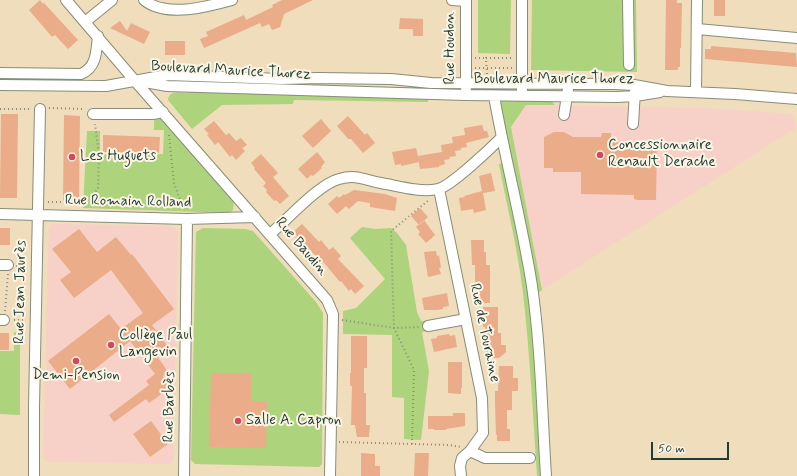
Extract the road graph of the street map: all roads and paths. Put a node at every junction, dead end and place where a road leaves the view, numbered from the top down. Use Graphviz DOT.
graph roads {
  1 [pos="66,0"];
  2 [pos="112,0"];
  3 [pos="144,0"];
  4 [pos="232,0"];
  5 [pos="452,0"];
  6 [pos="466,0"];
  7 [pos="522,0"];
  8 [pos="628,0"];
  9 [pos="697,0"];
  10 [pos="85,22"];
  11 [pos="697,29"];
  12 [pos="98,36"];
  13 [pos="797,38"];
  14 [pos="512,51"];
  15 [pos="629,65"];
  16 [pos="466,68"];
  17 [pos="486,68"];
  18 [pos="522,68"];
  19 [pos="0,73"];
  20 [pos="135,81"];
  21 [pos="466,83"];
  22 [pos="522,83"];
  23 [pos="568,83"];
  24 [pos="0,85"];
  25 [pos="634,85"];
  26 [pos="667,91"];
  27 [pos="696,92"];
  28 [pos="466,95"];
  29 [pos="494,96"];
  30 [pos="522,96"];
  31 [pos="568,96"];
  32 [pos="635,96"];
  33 [pos="797,99"];
  34 [pos="0,109"];
  35 [pos="40,109"];
  36 [pos="163,112"];
  37 [pos="93,114"];
  38 [pos="564,115"];
  39 [pos="633,124"];
  40 [pos="169,130"];
  41 [pos="502,137"];
  42 [pos="439,189"];
  43 [pos="38,201"];
  44 [pos="0,214"];
  45 [pos="38,215"];
  46 [pos="255,217"];
  47 [pos="187,219"];
  48 [pos="270,234"];
  49 [pos="4,265"];
  50 [pos="37,266"];
  51 [pos="333,319"];
  52 [pos="466,319"];
  53 [pos="2,320"];
  54 [pos="36,321"];
  55 [pos="428,326"];
  56 [pos="394,328"];
  57 [pos="330,442"];
  58 [pos="412,444"];
  59 [pos="470,451"];
  60 [pos="530,458"];
  61 [pos="34,476"];
  62 [pos="184,476"];
  63 [pos="330,476"];
  64 [pos="461,476"];
  65 [pos="546,476"];
  1 -- 10 [label="street, Rue Baudin"];
  2 -- 10 [label="street"];
  3 -- 4 [label="street"];
  5 -- 6 [label="street"];
  6 -- 16 [label="street, Rue Houdon"];
  7 -- 18 [label="street"];
  8 -- 15 [label="street"];
  9 -- 11 [label="street"];
  10 -- 12 [label="street, Rue Baudin"];
  11 -- 13 [label="street"];
  11 -- 27 [label="street"];
  12 -- 19 [label="street"];
  12 -- 20 [label="street, Rue Baudin"];
  14 -- 17 [label="path"];
  16 -- 17 [label="path"];
  16 -- 21 [label="street, Rue Houdon"];
  17 -- 18 [label="path"];
  18 -- 22 [label="street"];
  20 -- 21 [label="street, Boulevard Maurice Thorez"];
  20 -- 24 [label="street"];
  20 -- 28 [label="street, Boulevard Maurice Thorez"];
  20 -- 36 [label="street, Rue Baudin"];
  21 -- 22 [label="street, Boulevard Maurice Thorez"];
  21 -- 28 [label="street, Rue Houdon"];
  22 -- 23 [label="street, Boulevard Maurice Thorez"];
  22 -- 30 [label="street"];
  23 -- 25 [label="street, Boulevard Maurice Thorez"];
  23 -- 31 [label="street"];
  25 -- 26 [label="street, Boulevard Maurice Thorez"];
  25 -- 32 [label="street"];
  26 -- 27 [label="street, Boulevard Maurice Thorez"];
  26 -- 32 [label="street, Boulevard Maurice Thorez"];
  27 -- 33 [label="street, Boulevard Maurice Thorez"];
  28 -- 29 [label="street, Boulevard Maurice Thorez"];
  29 -- 30 [label="street, Boulevard Maurice Thorez"];
  29 -- 41 [label="street"];
  30 -- 31 [label="street, Boulevard Maurice Thorez"];
  31 -- 32 [label="street, Boulevard Maurice Thorez"];
  31 -- 38 [label="street"];
  32 -- 39 [label="street"];
  34 -- 35 [label="path"];
  35 -- 37 [label="path"];
  35 -- 43 [label="street, Rue Jean Jaurès"];
  36 -- 37 [label="street"];
  36 -- 46 [label="street, Rue Baudin"];
  37 -- 43 [label="path"];
  40 -- 47 [label="path"];
  41 -- 42 [label="street"];
  41 -- 65 [label="street"];
  42 -- 48 [label="street"];
  42 -- 52 [label="street, Rue de Touraine"];
  42 -- 56 [label="path"];
  43 -- 45 [label="street, Rue Jean Jaurès"];
  44 -- 45 [label="street, Rue Romain Rolland"];
  45 -- 47 [label="street, Rue Romain Rolland"];
  45 -- 50 [label="street, Rue Jean Jaurès"];
  46 -- 47 [label="street, Rue Romain Rolland"];
  46 -- 48 [label="street, Rue Baudin"];
  47 -- 62 [label="street, Rue Barbès"];
  48 -- 51 [label="street, Rue Baudin"];
  49 -- 50 [label="path"];
  49 -- 53 [label="path"];
  50 -- 54 [label="street, Rue Jean Jaurès"];
  51 -- 56 [label="path"];
  51 -- 57 [label="street, Rue Baudin"];
  52 -- 55 [label="street"];
  52 -- 59 [label="street, Rue de Touraine"];
  53 -- 54 [label="path"];
  54 -- 61 [label="street, Rue Jean Jaurès"];
  55 -- 56 [label="path"];
  56 -- 58 [label="path"];
  57 -- 58 [label="path"];
  57 -- 63 [label="street, Rue Baudin"];
  58 -- 59 [label="path"];
  59 -- 60 [label="street"];
  59 -- 64 [label="street, Rue de Touraine"];
}
